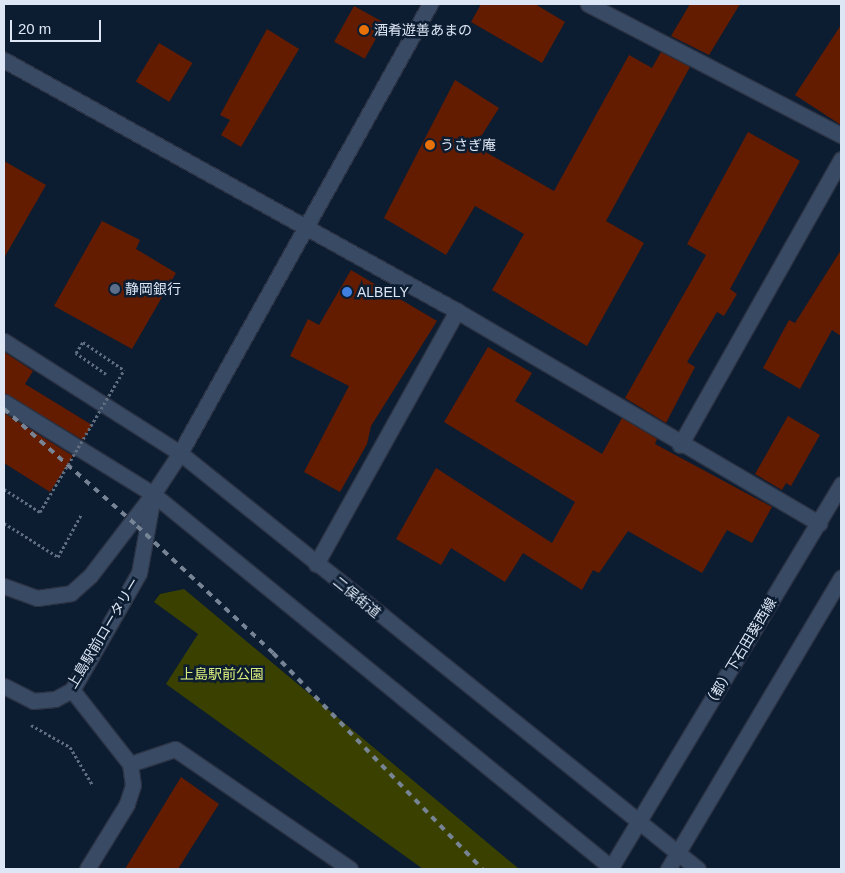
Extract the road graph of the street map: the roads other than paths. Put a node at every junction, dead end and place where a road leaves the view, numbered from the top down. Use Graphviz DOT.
graph roads {
  1 [pos="430,4"];
  2 [pos="588,4"];
  3 [pos="4,60"];
  4 [pos="841,135"];
  5 [pos="841,159"];
  6 [pos="307,227"];
  7 [pos="457,311"];
  8 [pos="4,341"];
  9 [pos="4,402"];
  10 [pos="680,445"];
  11 [pos="180,454"];
  12 [pos="841,484"];
  13 [pos="153,494"];
  14 [pos="819,523"];
  15 [pos="316,564"];
  16 [pos="841,578"];
  17 [pos="4,586"];
  18 [pos="4,686"];
  19 [pos="72,690"];
  20 [pos="130,764"];
  21 [pos="638,822"];
  22 [pos="678,853"];
  23 [pos="86,869"];
  24 [pos="350,869"];
  25 [pos="611,869"];
  26 [pos="668,869"];
  27 [pos="698,869"];
  1 -- 6 [label="street"];
  2 -- 4 [label="street"];
  3 -- 6 [label="street"];
  5 -- 10 [label="street"];
  6 -- 7 [label="street"];
  6 -- 11 [label="street"];
  7 -- 10 [label="street"];
  7 -- 15 [label="street"];
  8 -- 11 [label="street, 二俣街道"];
  9 -- 13 [label="street"];
  10 -- 14 [label="street"];
  11 -- 13 [label="street"];
  11 -- 15 [label="street, 二俣街道"];
  12 -- 14 [label="street, （都）下石田葵西線"];
  13 -- 17 [label="street"];
  13 -- 19 [label="street, 上島駅前ロータリー"];
  13 -- 25 [label="street"];
  14 -- 21 [label="street, （都）下石田葵西線"];
  15 -- 21 [label="street, 二俣街道"];
  16 -- 22 [label="street"];
  18 -- 19 [label="street, 上島駅前ロータリー"];
  19 -- 20 [label="street"];
  20 -- 23 [label="street"];
  20 -- 24 [label="street"];
  21 -- 22 [label="street, 二俣街道"];
  21 -- 25 [label="street, （都）下石田葵西線"];
  22 -- 26 [label="street"];
  22 -- 27 [label="street, 二俣街道"];
}
